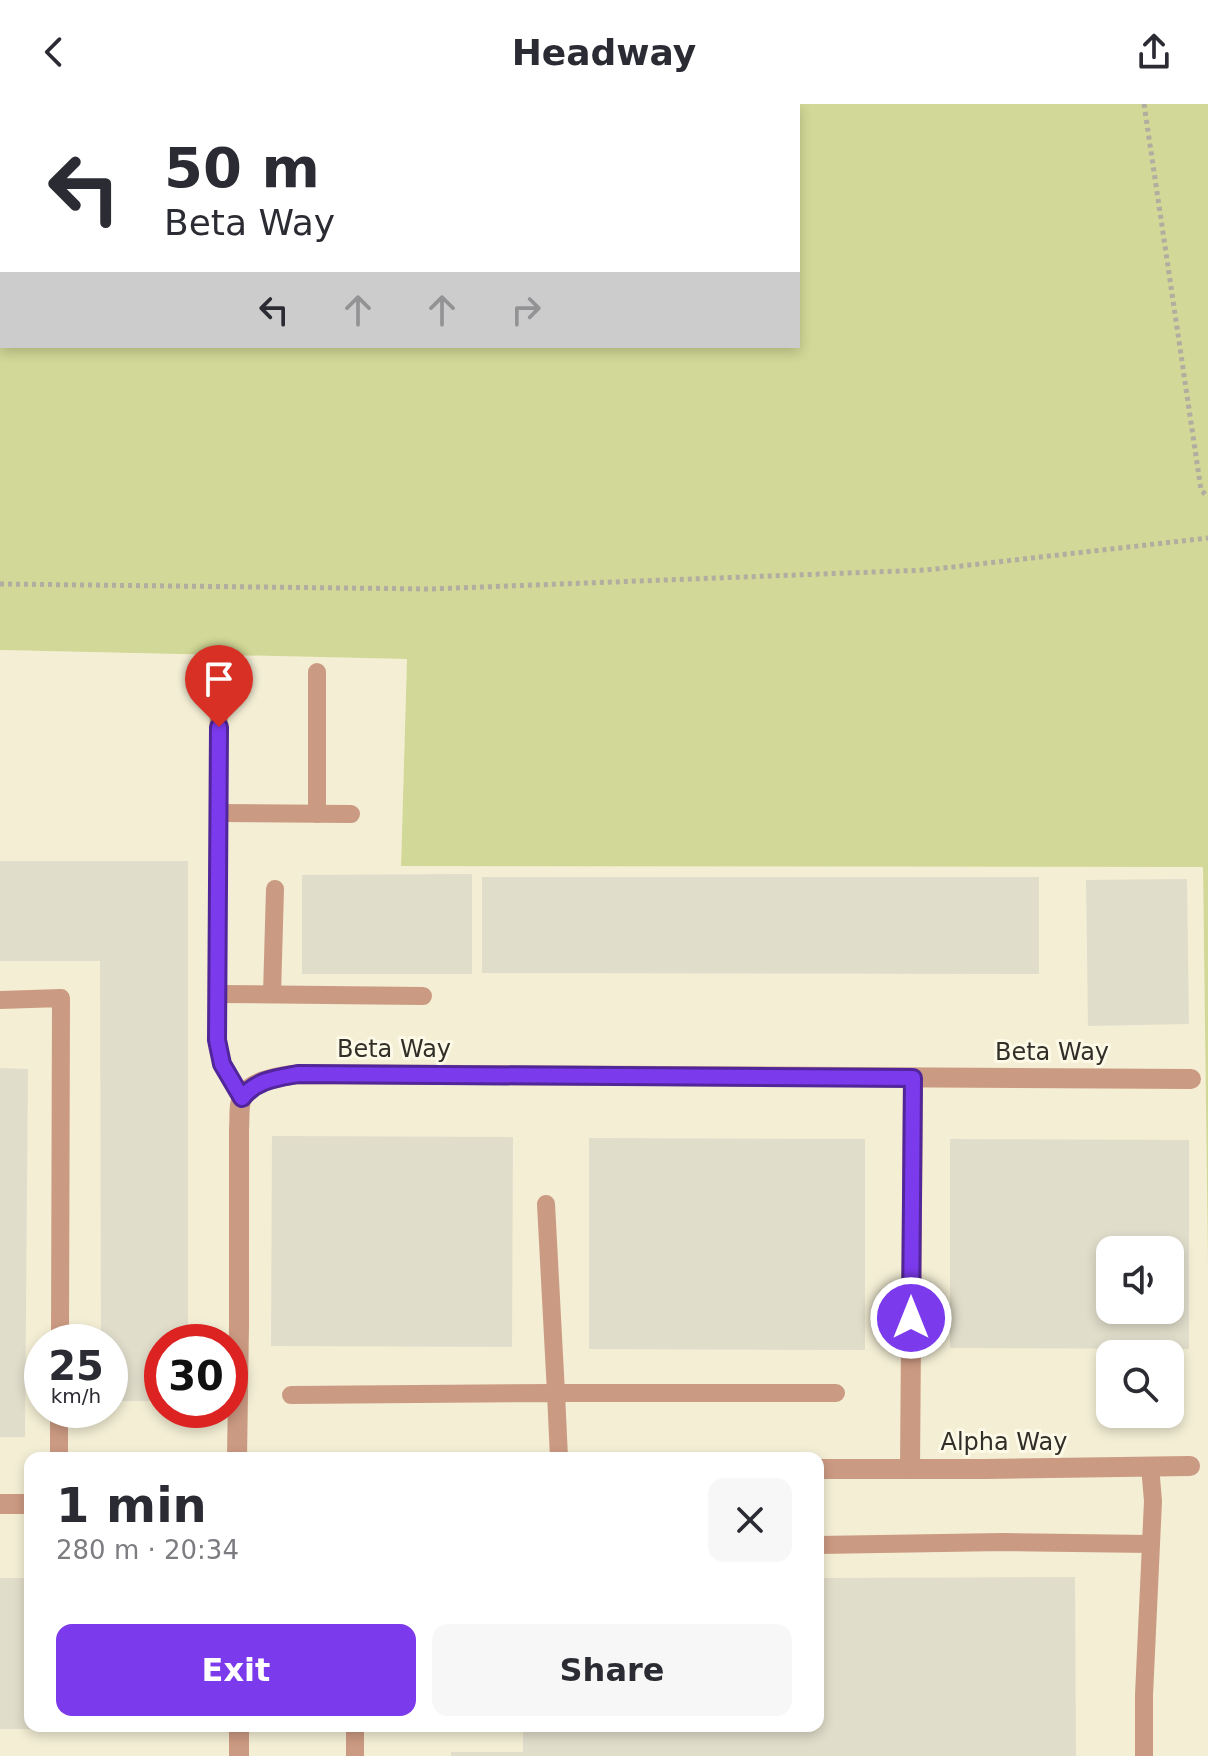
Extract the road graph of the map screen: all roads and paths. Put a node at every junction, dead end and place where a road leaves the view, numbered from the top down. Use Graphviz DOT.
graph roads {
  1 [pos="1144,104"];
  2 [pos="1208,497"];
  3 [pos="1208,538"];
  4 [pos="0,584"];
  5 [pos="219,669"];
  6 [pos="317,672"];
  7 [pos="219,813"];
  8 [pos="317,814"];
  9 [pos="351,814"];
  10 [pos="275,889"];
  11 [pos="218,994"];
  12 [pos="272,994"];
  13 [pos="423,996"];
  14 [pos="0,1000"];
  15 [pos="913,1078"];
  16 [pos="1191,1079"];
  17 [pos="242,1098"];
  18 [pos="546,1204"];
  19 [pos="60,1324"];
  20 [pos="556,1393"];
  21 [pos="836,1393"];
  22 [pos="291,1395"];
  23 [pos="59,1428"];
  24 [pos="59,1452"];
  25 [pos="237,1452"];
  26 [pos="559,1452"];
  27 [pos="1150,1466"];
  28 [pos="1190,1466"];
  29 [pos="824,1469"];
  30 [pos="910,1469"];
  31 [pos="0,1504"];
  32 [pos="24,1504"];
  33 [pos="1150,1544"];
  34 [pos="824,1545"];
  35 [pos="239,1732"];
  36 [pos="355,1732"];
  37 [pos="239,1756"];
  38 [pos="355,1756"];
  39 [pos="1144,1756"];
  1 -- 2 [label="path"];
  3 -- 4 [label="path"];
  5 -- 7 [label="lane"];
  6 -- 8 [label="lane"];
  7 -- 8 [label="lane"];
  7 -- 11 [label="lane"];
  8 -- 9 [label="lane"];
  10 -- 12 [label="lane"];
  11 -- 12 [label="lane"];
  11 -- 17 [label="lane"];
  12 -- 13 [label="lane"];
  14 -- 19 [label="lane"];
  15 -- 16 [label="street, Beta Way"];
  15 -- 17 [label="street, Beta Way"];
  15 -- 30 [label="street"];
  17 -- 25 [label="street"];
  18 -- 20 [label="lane"];
  20 -- 21 [label="lane"];
  20 -- 22 [label="lane"];
  20 -- 26 [label="lane"];
  23 -- 24 [label="lane"];
  27 -- 28 [label="street, Alpha Way"];
  27 -- 30 [label="street, Alpha Way"];
  27 -- 33 [label="lane"];
  29 -- 30 [label="street, Alpha Way"];
  31 -- 32 [label="street"];
  33 -- 34 [label="lane"];
  33 -- 39 [label="lane"];
  35 -- 37 [label="street"];
  36 -- 38 [label="lane"];
}
